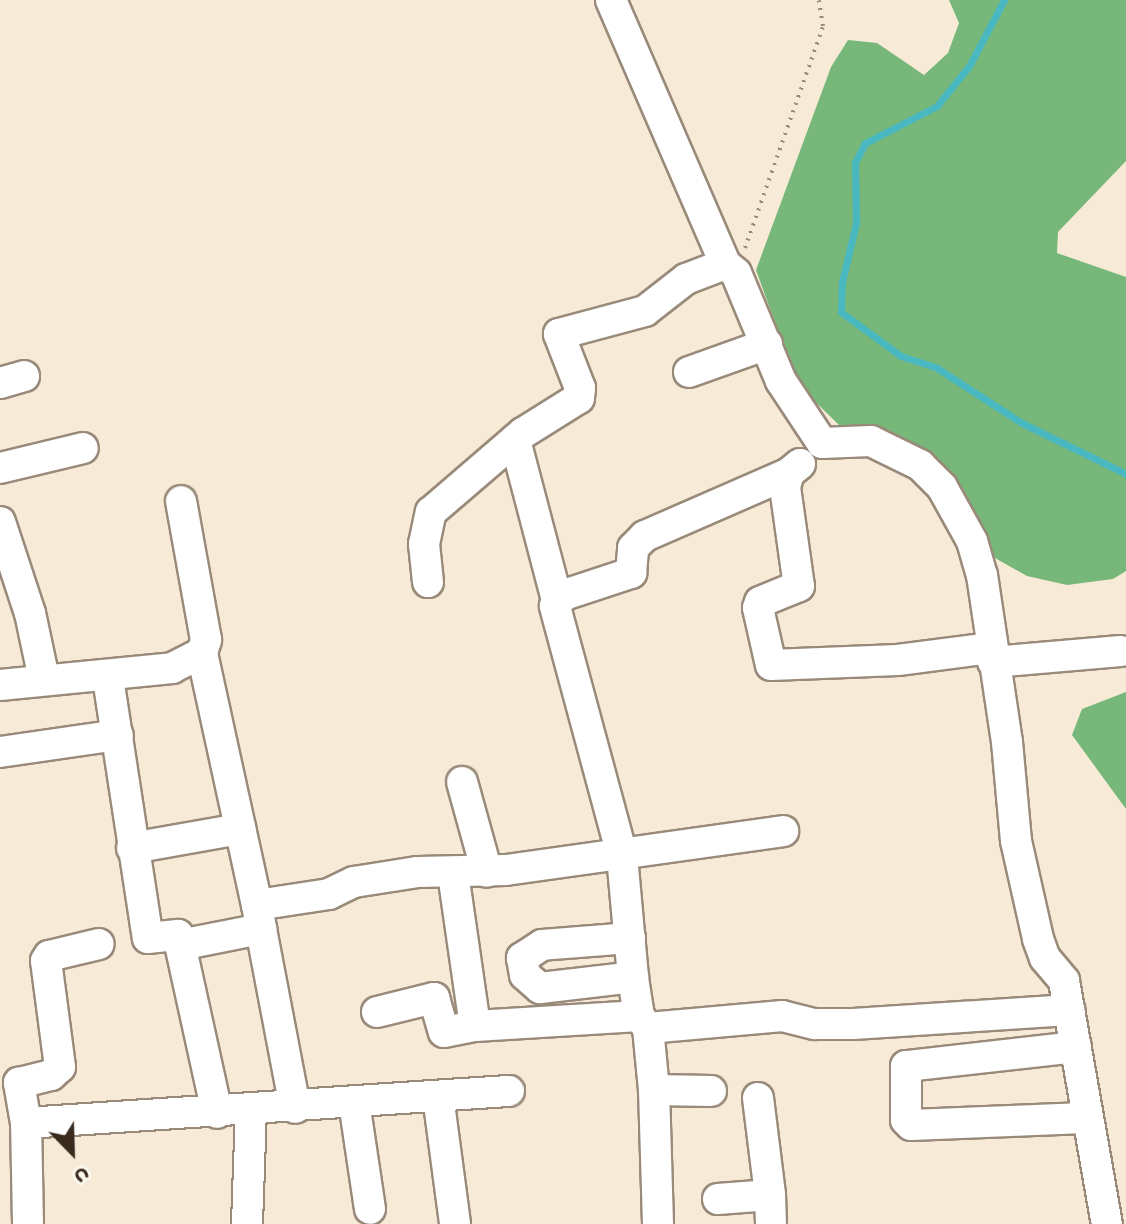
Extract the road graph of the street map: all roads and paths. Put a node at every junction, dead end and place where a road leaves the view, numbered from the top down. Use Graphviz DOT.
graph roads {
  1 [pos="611,0"];
  2 [pos="819,0"];
  3 [pos="731,269"];
  4 [pos="767,344"];
  5 [pos="689,372"];
  6 [pos="515,440"];
  7 [pos="822,443"];
  8 [pos="83,448"];
  9 [pos="0,468"];
  10 [pos="789,473"];
  11 [pos="181,501"];
  12 [pos="0,522"];
  13 [pos="428,582"];
  14 [pos="557,600"];
  15 [pos="1121,651"];
  16 [pos="202,653"];
  17 [pos="992,655"];
  18 [pos="108,678"];
  19 [pos="44,679"];
  20 [pos="0,685"];
  21 [pos="118,735"];
  22 [pos="0,752"];
  23 [pos="462,782"];
  24 [pos="240,829"];
  25 [pos="783,831"];
  26 [pos="132,848"];
  27 [pos="622,855"];
  28 [pos="487,872"];
  29 [pos="453,873"];
  30 [pos="259,917"];
  31 [pos="630,938"];
  32 [pos="99,944"];
  33 [pos="180,945"];
  34 [pos="633,977"];
  35 [pos="1070,1010"];
  36 [pos="377,1012"];
  37 [pos="644,1022"];
  38 [pos="475,1026"];
  39 [pos="1076,1047"];
  40 [pos="654,1090"];
  41 [pos="509,1091"];
  42 [pos="711,1091"];
  43 [pos="438,1096"];
  44 [pos="758,1098"];
  45 [pos="354,1102"];
  46 [pos="295,1108"];
  47 [pos="251,1112"];
  48 [pos="217,1113"];
  49 [pos="1085,1118"];
  50 [pos="26,1123"];
  51 [pos="13,1172"];
  52 [pos="718,1199"];
  53 [pos="370,1209"];
  54 [pos="770,1210"];
  55 [pos="28,1224"];
  56 [pos="247,1224"];
  57 [pos="455,1224"];
  58 [pos="658,1224"];
  59 [pos="1107,1224"];
  1 -- 3 [label="street"];
  2 -- 3 [label="path"];
  3 -- 4 [label="street"];
  3 -- 6 [label="street"];
  4 -- 5 [label="street"];
  4 -- 7 [label="street"];
  6 -- 13 [label="street"];
  6 -- 14 [label="street"];
  7 -- 10 [label="street"];
  7 -- 17 [label="street"];
  8 -- 9 [label="street"];
  10 -- 14 [label="street"];
  10 -- 17 [label="street"];
  11 -- 16 [label="street"];
  12 -- 19 [label="street"];
  14 -- 27 [label="street"];
  15 -- 17 [label="street"];
  16 -- 18 [label="street"];
  16 -- 24 [label="street"];
  17 -- 35 [label="street"];
  18 -- 19 [label="street"];
  18 -- 21 [label="street"];
  19 -- 20 [label="street"];
  21 -- 22 [label="street"];
  21 -- 26 [label="street"];
  23 -- 28 [label="street"];
  24 -- 26 [label="street"];
  24 -- 30 [label="street"];
  25 -- 27 [label="street"];
  26 -- 33 [label="street"];
  27 -- 28 [label="street"];
  27 -- 31 [label="street"];
  28 -- 29 [label="street"];
  29 -- 30 [label="street"];
  29 -- 38 [label="street"];
  30 -- 33 [label="street"];
  30 -- 46 [label="street"];
  31 -- 34 [label="street"];
  31 -- 34 [label="street"];
  32 -- 50 [label="street"];
  33 -- 48 [label="street"];
  34 -- 37 [label="street"];
  35 -- 37 [label="street"];
  35 -- 39 [label="street"];
  36 -- 38 [label="street"];
  37 -- 38 [label="street"];
  37 -- 40 [label="street"];
  39 -- 49 [label="street"];
  39 -- 49 [label="street"];
  40 -- 42 [label="street"];
  40 -- 58 [label="street"];
  41 -- 43 [label="street"];
  43 -- 45 [label="street"];
  43 -- 57 [label="street"];
  44 -- 54 [label="street"];
  45 -- 46 [label="street"];
  45 -- 53 [label="street"];
  46 -- 47 [label="street"];
  47 -- 48 [label="street"];
  47 -- 56 [label="street"];
  48 -- 50 [label="street"];
  49 -- 59 [label="street"];
  50 -- 51 [label="street"];
  51 -- 55 [label="street"];
  52 -- 54 [label="street"];
}
